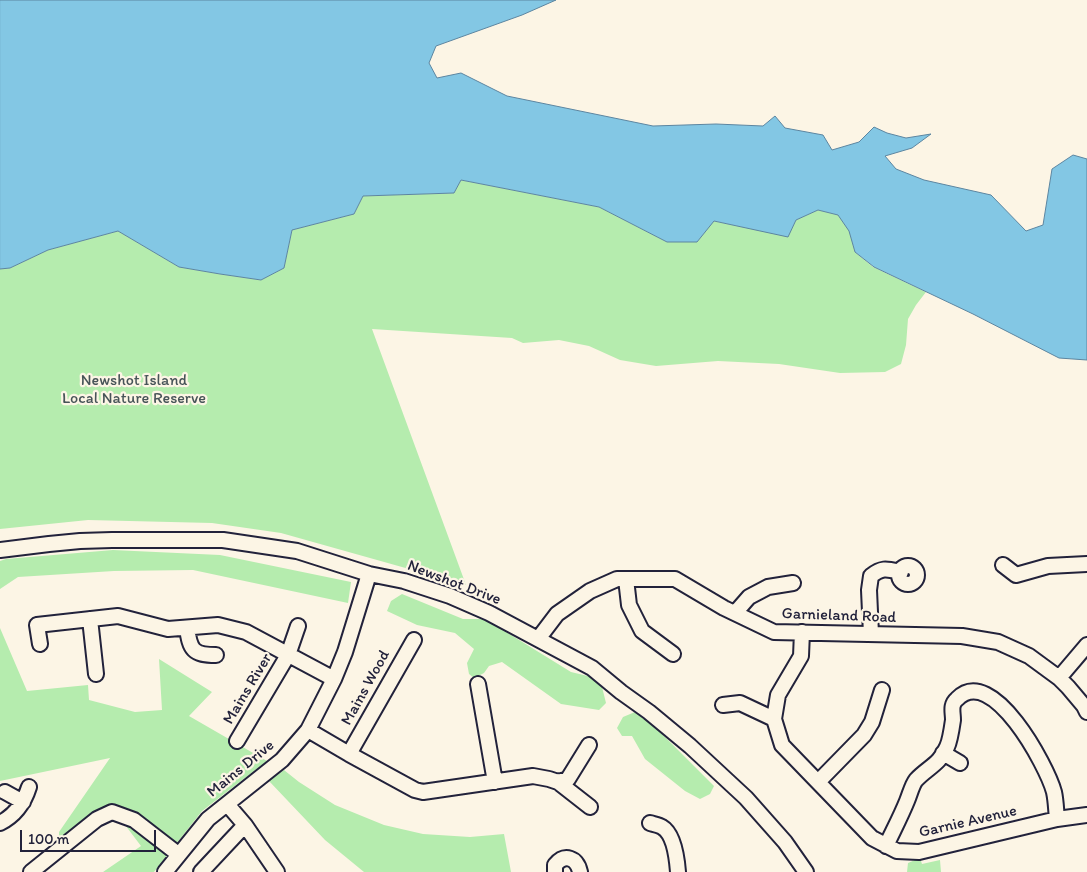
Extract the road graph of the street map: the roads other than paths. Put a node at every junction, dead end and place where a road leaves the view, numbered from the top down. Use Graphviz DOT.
graph roads {
  1 [pos="0,550"];
  2 [pos="1087,564"];
  3 [pos="1003,565"];
  4 [pos="900,572"];
  5 [pos="369,574"];
  6 [pos="626,579"];
  7 [pos="793,583"];
  8 [pos="734,613"];
  9 [pos="90,619"];
  10 [pos="298,626"];
  11 [pos="187,628"];
  12 [pos="802,632"];
  13 [pos="871,634"];
  14 [pos="538,639"];
  15 [pos="414,640"];
  16 [pos="40,644"];
  17 [pos="1087,645"];
  18 [pos="673,654"];
  19 [pos="216,655"];
  20 [pos="288,655"];
  21 [pos="96,674"];
  22 [pos="1058,678"];
  23 [pos="334,679"];
  24 [pos="478,684"];
  25 [pos="882,690"];
  26 [pos="723,705"];
  27 [pos="1087,712"];
  28 [pos="774,719"];
  29 [pos="308,730"];
  30 [pos="237,741"];
  31 [pos="588,745"];
  32 [pos="943,752"];
  33 [pos="349,754"];
  34 [pos="960,763"];
  35 [pos="496,782"];
  36 [pos="558,782"];
  37 [pos="818,782"];
  38 [pos="29,787"];
  39 [pos="5,792"];
  40 [pos="23,802"];
  41 [pos="227,804"];
  42 [pos="590,807"];
  43 [pos="1087,815"];
  44 [pos="1058,819"];
  45 [pos="0,823"];
  46 [pos="650,823"];
  47 [pos="245,825"];
  48 [pos="886,846"];
  49 [pos="178,854"];
  50 [pos="31,872"];
  51 [pos="165,872"];
  52 [pos="201,872"];
  53 [pos="277,872"];
  54 [pos="555,872"];
  55 [pos="580,872"];
  56 [pos="678,872"];
  57 [pos="806,872"];
  1 -- 5 [label="street, Newshot Drive"];
  2 -- 3 [label="street"];
  4 -- 13 [label="street"];
  5 -- 14 [label="street, Newshot Drive"];
  5 -- 23 [label="street, Mains Drive"];
  6 -- 8 [label="street, Garnieland Road"];
  6 -- 14 [label="street, Garnieland Road"];
  6 -- 18 [label="street"];
  7 -- 8 [label="street"];
  8 -- 12 [label="street, Garnieland Road"];
  9 -- 11 [label="street, Mains River"];
  9 -- 16 [label="street, Mains River"];
  9 -- 21 [label="street"];
  10 -- 20 [label="street, Mains River"];
  11 -- 19 [label="street"];
  11 -- 20 [label="street, Mains River"];
  12 -- 13 [label="street, Garnieland Road"];
  12 -- 28 [label="street, Garnie Avenue"];
  13 -- 22 [label="street, Garnieland Road"];
  14 -- 57 [label="street, Newshot Drive"];
  15 -- 33 [label="street, Mains Wood"];
  17 -- 22 [label="street"];
  20 -- 23 [label="street, Mains River"];
  20 -- 30 [label="street, Mains River"];
  22 -- 27 [label="street, Garnieland Road"];
  23 -- 29 [label="street, Mains Drive"];
  24 -- 35 [label="street"];
  25 -- 37 [label="street"];
  26 -- 28 [label="street"];
  28 -- 37 [label="street, Garnie Avenue"];
  29 -- 33 [label="street, Mains Wood"];
  29 -- 41 [label="street, Mains Drive"];
  31 -- 36 [label="street"];
  32 -- 34 [label="street"];
  32 -- 44 [label="street, Garnie Avenue"];
  32 -- 48 [label="street, Garnie Avenue"];
  33 -- 35 [label="street, Mains Wood"];
  35 -- 36 [label="street, Mains Wood"];
  36 -- 42 [label="street"];
  37 -- 48 [label="street, Garnie Avenue"];
  38 -- 40 [label="street"];
  39 -- 40 [label="street"];
  40 -- 45 [label="street"];
  41 -- 47 [label="street"];
  41 -- 49 [label="street, Mains Drive"];
  43 -- 44 [label="street, Garnie Avenue"];
  44 -- 48 [label="street, Garnie Avenue"];
  46 -- 56 [label="street"];
  47 -- 52 [label="street"];
  47 -- 53 [label="street"];
  49 -- 50 [label="street"];
  49 -- 51 [label="street, Mains Drive"];
  54 -- 55 [label="street"];
}
